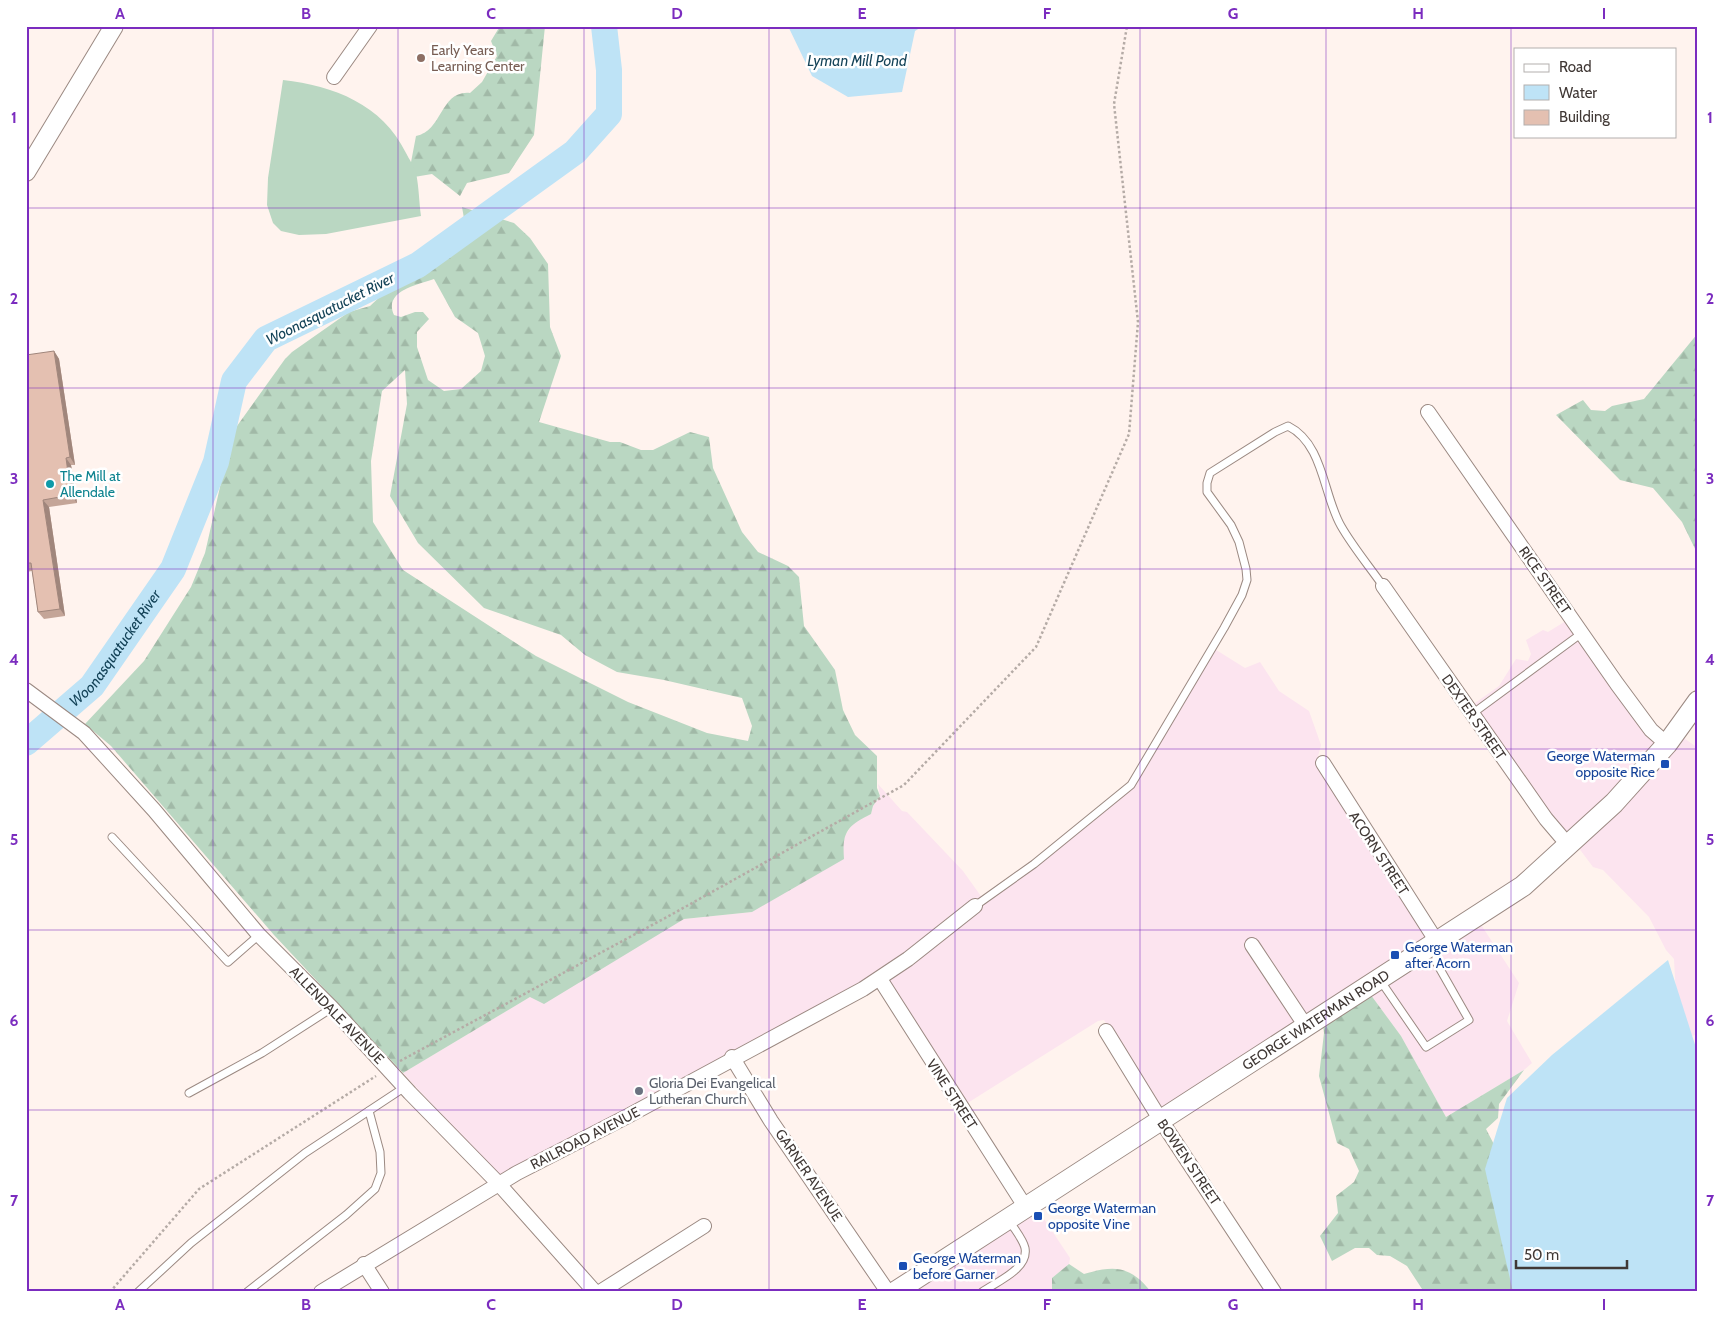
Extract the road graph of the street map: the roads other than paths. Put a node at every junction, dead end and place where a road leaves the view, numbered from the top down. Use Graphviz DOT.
graph roads {
  1 [pos="114,26"];
  2 [pos="370,26"];
  3 [pos="334,77"];
  4 [pos="26,172"];
  5 [pos="1428,412"];
  6 [pos="1383,586"];
  7 [pos="1582,634"];
  8 [pos="26,690"];
  9 [pos="1698,701"];
  10 [pos="1472,714"];
  11 [pos="1667,744"];
  12 [pos="1323,763"];
  13 [pos="112,837"];
  14 [pos="1568,846"];
  15 [pos="976,906"];
  16 [pos="259,935"];
  17 [pos="1437,942"];
  18 [pos="1252,945"];
  19 [pos="1378,978"];
  20 [pos="880,979"];
  21 [pos="332,1008"];
  22 [pos="1305,1025"];
  23 [pos="1106,1031"];
  24 [pos="732,1057"];
  25 [pos="404,1087"];
  26 [pos="189,1093"];
  27 [pos="369,1111"];
  28 [pos="1160,1119"];
  29 [pos="498,1184"];
  30 [pos="1026,1208"];
  31 [pos="1009,1219"];
  32 [pos="704,1226"];
  33 [pos="364,1264"];
  34 [pos="138,1292"];
  35 [pos="247,1292"];
  36 [pos="321,1292"];
  37 [pos="382,1292"];
  38 [pos="595,1292"];
  39 [pos="600,1292"];
  40 [pos="888,1292"];
  41 [pos="895,1292"];
  42 [pos="982,1292"];
  43 [pos="1274,1292"];
  1 -- 4 [label="street"];
  2 -- 3 [label="street"];
  5 -- 7 [label="street, RICE STREET"];
  6 -- 10 [label="street, DEXTER STREET"];
  6 -- 15 [label="lane"];
  7 -- 10 [label="lane"];
  7 -- 11 [label="street, RICE STREET"];
  8 -- 16 [label="street, ALLENDALE AVENUE"];
  9 -- 11 [label="main road, GEORGE WATERMAN ROAD"];
  10 -- 14 [label="street, DEXTER STREET"];
  11 -- 14 [label="main road, GEORGE WATERMAN ROAD"];
  12 -- 17 [label="street, ACORN STREET"];
  13 -- 16 [label="lane"];
  14 -- 17 [label="main road, GEORGE WATERMAN ROAD"];
  15 -- 20 [label="street, RAILROAD AVENUE"];
  16 -- 21 [label="street, ALLENDALE AVENUE"];
  17 -- 19 [label="main road, GEORGE WATERMAN ROAD"];
  17 -- 19 [label="lane"];
  18 -- 22 [label="street"];
  19 -- 22 [label="main road, GEORGE WATERMAN ROAD"];
  20 -- 24 [label="street, RAILROAD AVENUE"];
  20 -- 30 [label="street, VINE STREET"];
  21 -- 25 [label="street, ALLENDALE AVENUE"];
  21 -- 26 [label="lane"];
  22 -- 28 [label="main road, GEORGE WATERMAN ROAD"];
  23 -- 28 [label="street, BOWEN STREET"];
  24 -- 29 [label="street, RAILROAD AVENUE"];
  24 -- 40 [label="street, GARNER AVENUE"];
  25 -- 27 [label="lane"];
  25 -- 29 [label="street, ALLENDALE AVENUE"];
  27 -- 34 [label="lane"];
  27 -- 35 [label="lane"];
  28 -- 30 [label="main road, GEORGE WATERMAN ROAD"];
  28 -- 43 [label="street, BOWEN STREET"];
  29 -- 33 [label="street, RAILROAD AVENUE"];
  29 -- 38 [label="street, ALLENDALE AVENUE"];
  30 -- 31 [label="main road, GEORGE WATERMAN ROAD"];
  31 -- 41 [label="main road, GEORGE WATERMAN ROAD"];
  31 -- 42 [label="lane"];
  32 -- 39 [label="street"];
  33 -- 36 [label="street, RAILROAD AVENUE"];
  33 -- 37 [label="street"];
}
